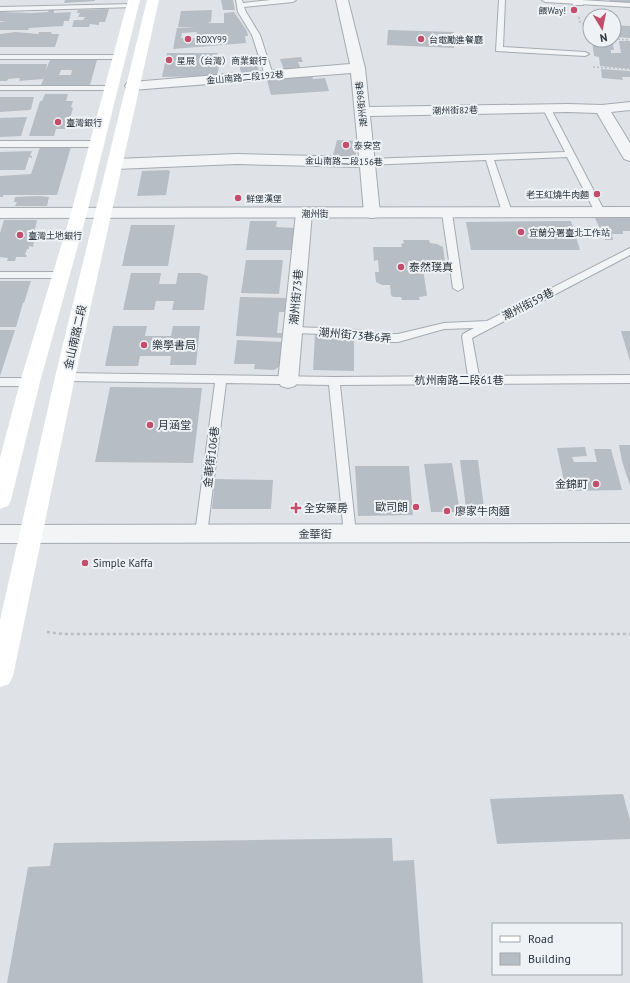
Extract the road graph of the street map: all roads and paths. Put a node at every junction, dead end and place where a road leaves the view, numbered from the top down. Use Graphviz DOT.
graph roads {
  1 [pos="153,0"];
  2 [pos="293,0"];
  3 [pos="342,0"];
  4 [pos="502,0"];
  5 [pos="546,0"];
  6 [pos="578,1"];
  7 [pos="134,3"];
  8 [pos="240,3"];
  9 [pos="630,5"];
  10 [pos="0,9"];
  11 [pos="585,54"];
  12 [pos="0,57"];
  13 [pos="119,57"];
  14 [pos="588,67"];
  15 [pos="358,68"];
  16 [pos="630,69"];
  17 [pos="269,75"];
  18 [pos="132,86"];
  19 [pos="0,88"];
  20 [pos="111,88"];
  21 [pos="630,106"];
  22 [pos="547,109"];
  23 [pos="602,109"];
  24 [pos="363,112"];
  25 [pos="0,144"];
  26 [pos="96,144"];
  27 [pos="571,154"];
  28 [pos="630,156"];
  29 [pos="490,157"];
  30 [pos="367,162"];
  31 [pos="116,164"];
  32 [pos="79,212"];
  33 [pos="105,212"];
  34 [pos="507,212"];
  35 [pos="600,212"];
  36 [pos="630,212"];
  37 [pos="0,213"];
  38 [pos="304,213"];
  39 [pos="372,213"];
  40 [pos="447,213"];
  41 [pos="630,251"];
  42 [pos="0,275"];
  43 [pos="60,275"];
  44 [pos="458,288"];
  45 [pos="488,324"];
  46 [pos="293,330"];
  47 [pos="65,377"];
  48 [pos="630,379"];
  49 [pos="221,380"];
  50 [pos="474,380"];
  51 [pos="288,381"];
  52 [pos="334,381"];
  53 [pos="0,382"];
  54 [pos="30,382"];
  55 [pos="0,500"];
  56 [pos="630,532"];
  57 [pos="0,534"];
  58 [pos="31,534"];
  59 [pos="201,534"];
  60 [pos="350,534"];
  61 [pos="47,632"];
  62 [pos="630,634"];
  63 [pos="0,676"];
  1 -- 18 [label="main road, 金山南路二段"];
  2 -- 8 [label="lane"];
  3 -- 15 [label="street, 潮州街98巷"];
  4 -- 11 [label="lane"];
  5 -- 6 [label="lane"];
  6 -- 9 [label="lane"];
  7 -- 10 [label="lane"];
  7 -- 13 [label="main road"];
  8 -- 17 [label="lane"];
  12 -- 13 [label="lane"];
  13 -- 20 [label="main road"];
  14 -- 16 [label="path"];
  15 -- 17 [label="street, 金山南路二段192巷"];
  15 -- 24 [label="street, 潮州街98巷"];
  17 -- 18 [label="street, 金山南路二段192巷"];
  18 -- 31 [label="main road, 金山南路二段"];
  19 -- 20 [label="lane"];
  20 -- 26 [label="main road"];
  21 -- 23 [label="street, 潮州街82巷"];
  22 -- 23 [label="street, 潮州街82巷"];
  22 -- 24 [label="street, 潮州街82巷"];
  22 -- 27 [label="lane"];
  23 -- 28 [label="street"];
  24 -- 30 [label="street, 潮州街98巷"];
  25 -- 26 [label="lane"];
  26 -- 32 [label="main road"];
  27 -- 29 [label="lane, 金山南路二段156巷"];
  27 -- 35 [label="lane"];
  29 -- 30 [label="lane, 金山南路二段156巷"];
  29 -- 34 [label="lane"];
  30 -- 31 [label="street, 金山南路二段156巷"];
  30 -- 39 [label="street, 潮州街98巷"];
  31 -- 33 [label="main road, 金山南路二段"];
  32 -- 33 [label="street, 潮州街"];
  32 -- 37 [label="street, 潮州街"];
  32 -- 43 [label="main road"];
  33 -- 38 [label="street, 潮州街"];
  33 -- 47 [label="main road, 金山南路二段"];
  34 -- 35 [label="street, 潮州街"];
  34 -- 40 [label="street, 潮州街"];
  35 -- 36 [label="street, 潮州街"];
  38 -- 39 [label="street, 潮州街"];
  38 -- 46 [label="street, 潮州街73巷"];
  39 -- 40 [label="street, 潮州街"];
  40 -- 44 [label="lane"];
  41 -- 45 [label="lane, 潮州街59巷"];
  42 -- 43 [label="lane"];
  43 -- 54 [label="main road"];
  45 -- 46 [label="lane, 潮州街73巷6弄"];
  45 -- 50 [label="lane, 潮州街59巷"];
  46 -- 51 [label="street, 潮州街73巷"];
  47 -- 49 [label="lane, 杭州南路二段61巷"];
  47 -- 58 [label="main road, 金山南路二段"];
  48 -- 50 [label="lane, 杭州南路二段61巷"];
  49 -- 51 [label="lane, 杭州南路二段61巷"];
  49 -- 59 [label="lane, 金華街106巷"];
  50 -- 52 [label="lane, 杭州南路二段61巷"];
  51 -- 52 [label="lane, 杭州南路二段61巷"];
  52 -- 60 [label="lane"];
  53 -- 54 [label="lane"];
  54 -- 55 [label="main road"];
  56 -- 60 [label="street, 金華街"];
  57 -- 58 [label="street, 金華街"];
  58 -- 59 [label="street, 金華街"];
  58 -- 63 [label="main road, 金山南路二段"];
  59 -- 60 [label="street, 金華街"];
  61 -- 62 [label="path"];
}
